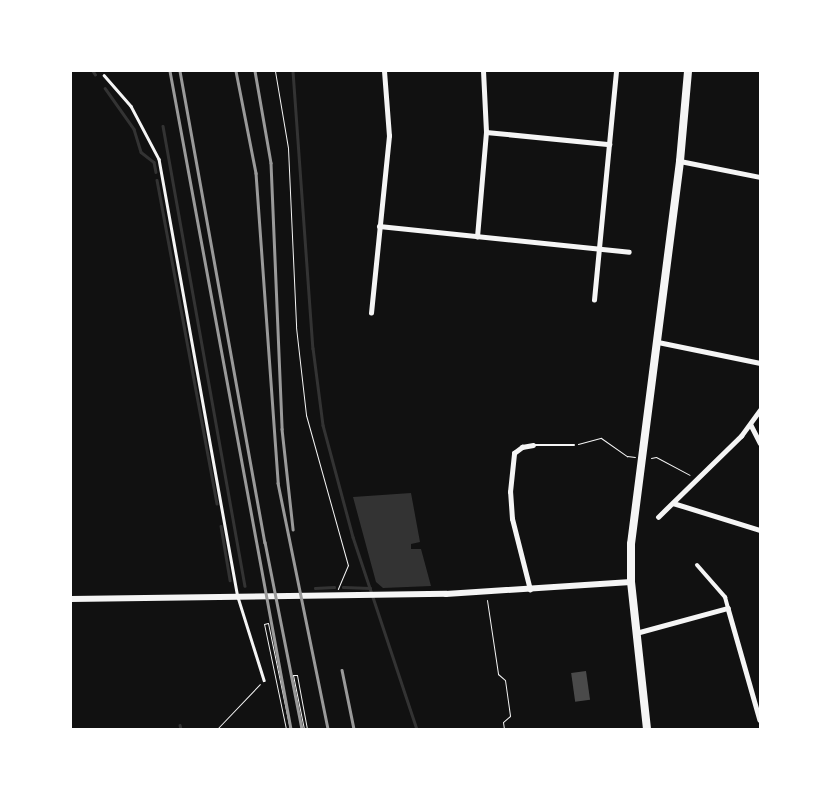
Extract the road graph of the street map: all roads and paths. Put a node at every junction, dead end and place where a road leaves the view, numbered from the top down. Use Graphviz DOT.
graph roads {
  1 [pos="275,71"];
  2 [pos="384,71"];
  3 [pos="483,71"];
  4 [pos="616,71"];
  5 [pos="688,71"];
  6 [pos="104,75"];
  7 [pos="486,132"];
  8 [pos="609,144"];
  9 [pos="680,161"];
  10 [pos="760,177"];
  11 [pos="380,226"];
  12 [pos="478,237"];
  13 [pos="598,249"];
  14 [pos="629,252"];
  15 [pos="594,300"];
  16 [pos="370,312"];
  17 [pos="658,342"];
  18 [pos="760,363"];
  19 [pos="760,410"];
  20 [pos="751,425"];
  21 [pos="760,443"];
  22 [pos="533,445"];
  23 [pos="574,445"];
  24 [pos="630,457"];
  25 [pos="650,459"];
  26 [pos="698,479"];
  27 [pos="674,503"];
  28 [pos="658,517"];
  29 [pos="760,530"];
  30 [pos="697,565"];
  31 [pos="631,582"];
  32 [pos="340,584"];
  33 [pos="530,590"];
  34 [pos="238,597"];
  35 [pos="71,599"];
  36 [pos="486,599"];
  37 [pos="728,608"];
  38 [pos="636,633"];
  39 [pos="264,680"];
  40 [pos="760,720"];
  41 [pos="217,729"];
  42 [pos="286,729"];
  43 [pos="290,729"];
  44 [pos="304,729"];
  45 [pos="307,729"];
  46 [pos="504,729"];
  47 [pos="647,729"];
  1 -- 32 [label="path"];
  2 -- 11 [label="street"];
  3 -- 7 [label="street"];
  4 -- 8 [label="street"];
  5 -- 9 [label="main road"];
  6 -- 34 [label="lane"];
  7 -- 8 [label="street"];
  7 -- 12 [label="street"];
  8 -- 13 [label="street"];
  9 -- 10 [label="street"];
  9 -- 17 [label="main road"];
  11 -- 12 [label="street"];
  11 -- 16 [label="street"];
  12 -- 13 [label="street"];
  13 -- 14 [label="street"];
  13 -- 15 [label="street"];
  17 -- 18 [label="street"];
  17 -- 31 [label="main road"];
  19 -- 20 [label="street"];
  20 -- 21 [label="street"];
  20 -- 26 [label="street"];
  22 -- 23 [label="lane"];
  22 -- 33 [label="street"];
  23 -- 24 [label="path"];
  25 -- 26 [label="path"];
  26 -- 27 [label="street"];
  27 -- 28 [label="street"];
  27 -- 29 [label="street"];
  30 -- 37 [label="street"];
  31 -- 33 [label="street"];
  31 -- 38 [label="main road"];
  33 -- 34 [label="street"];
  34 -- 35 [label="street"];
  34 -- 39 [label="lane"];
  36 -- 46 [label="path"];
  37 -- 38 [label="street"];
  37 -- 40 [label="street"];
  38 -- 47 [label="main road"];
  39 -- 41 [label="path"];
  42 -- 43 [label="path"];
  44 -- 45 [label="path"];
}
